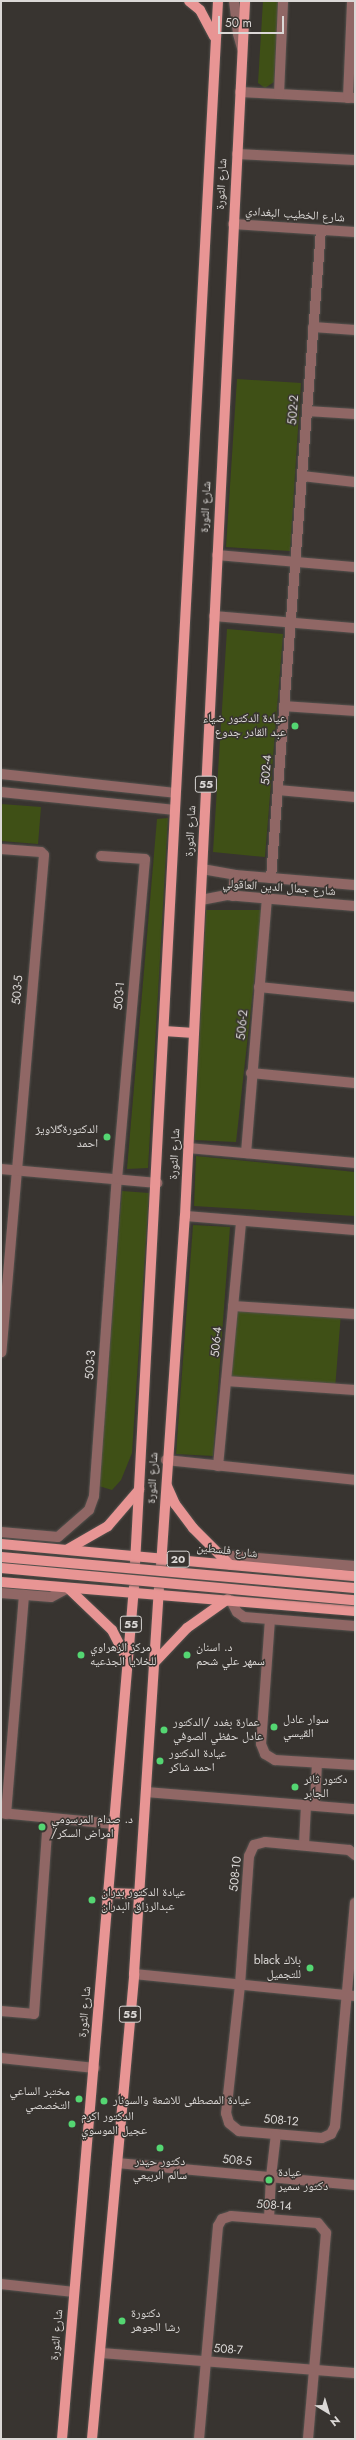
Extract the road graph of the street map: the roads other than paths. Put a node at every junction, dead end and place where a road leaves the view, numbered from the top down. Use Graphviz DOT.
graph roads {
  1 [pos="189,1"];
  2 [pos="218,1"];
  3 [pos="234,1"];
  4 [pos="245,1"];
  5 [pos="284,1"];
  6 [pos="352,1"];
  7 [pos="216,39"];
  8 [pos="242,48"];
  9 [pos="240,92"];
  10 [pos="279,94"];
  11 [pos="351,98"];
  12 [pos="237,154"];
  13 [pos="355,160"];
  14 [pos="233,224"];
  15 [pos="321,230"];
  16 [pos="355,232"];
  17 [pos="313,327"];
  18 [pos="355,330"];
  19 [pos="307,411"];
  20 [pos="355,414"];
  21 [pos="302,476"];
  22 [pos="355,482"];
  23 [pos="217,554"];
  24 [pos="296,562"];
  25 [pos="355,567"];
  26 [pos="293,593"];
  27 [pos="214,616"];
  28 [pos="291,623"];
  29 [pos="355,628"];
  30 [pos="284,706"];
  31 [pos="355,711"];
  32 [pos="1,774"];
  33 [pos="278,790"];
  34 [pos="1,792"];
  35 [pos="175,793"];
  36 [pos="355,797"];
  37 [pos="175,810"];
  38 [pos="1,848"];
  39 [pos="101,856"];
  40 [pos="202,869"];
  41 [pos="235,875"];
  42 [pos="271,878"];
  43 [pos="355,885"];
  44 [pos="234,896"];
  45 [pos="267,898"];
  46 [pos="201,900"];
  47 [pos="355,906"];
  48 [pos="259,987"];
  49 [pos="355,997"];
  50 [pos="164,1030"];
  51 [pos="194,1033"];
  52 [pos="251,1073"];
  53 [pos="355,1083"];
  54 [pos="188,1148"];
  55 [pos="246,1154"];
  56 [pos="355,1163"];
  57 [pos="1,1169"];
  58 [pos="15,1170"];
  59 [pos="117,1179"];
  60 [pos="157,1183"];
  61 [pos="185,1216"];
  62 [pos="241,1220"];
  63 [pos="355,1230"];
  64 [pos="233,1306"];
  65 [pos="355,1314"];
  66 [pos="1,1352"];
  67 [pos="226,1381"];
  68 [pos="355,1390"];
  69 [pos="166,1460"];
  70 [pos="218,1466"];
  71 [pos="355,1480"];
  72 [pos="166,1484"];
  73 [pos="139,1490"];
  74 [pos="1,1532"];
  75 [pos="1,1544"];
  76 [pos="66,1550"];
  77 [pos="220,1555"];
  78 [pos="1,1558"];
  79 [pos="136,1559"];
  80 [pos="161,1561"];
  81 [pos="230,1565"];
  82 [pos="355,1566"];
  83 [pos="1,1568"];
  84 [pos="355,1576"];
  85 [pos="1,1582"];
  86 [pos="68,1588"];
  87 [pos="355,1588"];
  88 [pos="134,1590"];
  89 [pos="159,1592"];
  90 [pos="1,1593"];
  91 [pos="24,1595"];
  92 [pos="229,1599"];
  93 [pos="355,1600"];
  94 [pos="355,1611"];
  95 [pos="270,1619"];
  96 [pos="355,1626"];
  97 [pos="127,1662"];
  98 [pos="153,1664"];
  99 [pos="317,1763"];
  100 [pos="355,1765"];
  101 [pos="146,1792"];
  102 [pos="310,1805"];
  103 [pos="355,1809"];
  104 [pos="4,1814"];
  105 [pos="48,1818"];
  106 [pos="113,1824"];
  107 [pos="304,1845"];
  108 [pos="355,1855"];
  109 [pos="108,1893"];
  110 [pos="139,1894"];
  111 [pos="355,1903"];
  112 [pos="134,1974"];
  113 [pos="240,1985"];
  114 [pos="351,1996"];
  115 [pos="1,2011"];
  116 [pos="1,2058"];
  117 [pos="94,2068"];
  118 [pos="276,2134"];
  119 [pos="117,2163"];
  120 [pos="270,2177"];
  121 [pos="355,2185"];
  122 [pos="269,2219"];
  123 [pos="1,2284"];
  124 [pos="74,2292"];
  125 [pos="100,2353"];
  126 [pos="206,2361"];
  127 [pos="314,2370"];
  128 [pos="355,2372"];
  129 [pos="62,2439"];
  130 [pos="92,2439"];
  131 [pos="199,2439"];
  132 [pos="308,2439"];
  1 -- 7 [label="main road"];
  2 -- 7 [label="main road, شارع الثورة / 55"];
  3 -- 8 [label="street"];
  4 -- 8 [label="main road, شارع الثورة / 55"];
  5 -- 10 [label="street"];
  6 -- 11 [label="street"];
  7 -- 35 [label="main road, شارع الثورة / 55"];
  8 -- 9 [label="main road, شارع الثورة / 55"];
  9 -- 10 [label="street"];
  9 -- 12 [label="main road, شارع الثورة / 55"];
  10 -- 11 [label="street"];
  12 -- 13 [label="street"];
  12 -- 14 [label="main road, شارع الثورة / 55"];
  14 -- 15 [label="street, شارع الخطيب البغدادي"];
  14 -- 23 [label="main road, شارع الثورة / 55"];
  15 -- 16 [label="street, شارع الخطيب البغدادي"];
  15 -- 17 [label="street, 502-2"];
  17 -- 18 [label="street"];
  17 -- 19 [label="street, 502-2"];
  19 -- 20 [label="street"];
  19 -- 21 [label="street, 502-2"];
  21 -- 22 [label="street"];
  21 -- 24 [label="street, 502-2"];
  23 -- 24 [label="street"];
  23 -- 27 [label="main road, شارع الثورة / 55"];
  24 -- 25 [label="street"];
  24 -- 26 [label="street, 502-2"];
  26 -- 28 [label="street, 502-4"];
  27 -- 28 [label="street"];
  27 -- 40 [label="main road, شارع الثورة / 55"];
  28 -- 29 [label="street"];
  28 -- 30 [label="street, 502-4"];
  30 -- 31 [label="street"];
  30 -- 33 [label="street, 502-4"];
  32 -- 35 [label="street"];
  33 -- 36 [label="street"];
  33 -- 42 [label="street, 502-4"];
  34 -- 37 [label="street"];
  35 -- 37 [label="main road, شارع الثورة / 55"];
  37 -- 50 [label="main road, شارع الثورة / 55"];
  38 -- 58 [label="street, 503-5"];
  39 -- 59 [label="street, 503-1"];
  40 -- 41 [label="street, شارع جمال الدين العاقولي"];
  40 -- 46 [label="main road, شارع الثورة / 55"];
  41 -- 42 [label="street, شارع جمال الدين العاقولي"];
  41 -- 44 [label="street"];
  42 -- 43 [label="street, شارع جمال الدين العاقولي"];
  44 -- 45 [label="street, شارع جمال الدين العاقولي"];
  44 -- 46 [label="street, شارع جمال الدين العاقولي"];
  45 -- 47 [label="street, شارع جمال الدين العاقولي"];
  45 -- 48 [label="street, 506-2"];
  46 -- 51 [label="main road, شارع الثورة / 55"];
  48 -- 49 [label="street"];
  48 -- 52 [label="street, 506-2"];
  50 -- 51 [label="main road"];
  50 -- 60 [label="main road, شارع الثورة / 55"];
  51 -- 54 [label="main road, شارع الثورة / 55"];
  52 -- 53 [label="street"];
  52 -- 55 [label="street, 506-2"];
  54 -- 55 [label="street"];
  54 -- 61 [label="main road, شارع الثورة / 55"];
  55 -- 56 [label="street"];
  57 -- 58 [label="street"];
  58 -- 59 [label="street"];
  58 -- 66 [label="street"];
  59 -- 60 [label="street"];
  59 -- 74 [label="street, 503-3"];
  60 -- 73 [label="main road, شارع الثورة / 55"];
  61 -- 62 [label="street"];
  61 -- 69 [label="main road, شارع الثورة / 55"];
  62 -- 63 [label="street"];
  62 -- 64 [label="street, 506-4"];
  64 -- 65 [label="street"];
  64 -- 67 [label="street, 506-4"];
  67 -- 68 [label="street"];
  67 -- 70 [label="street, 506-4"];
  69 -- 70 [label="street"];
  69 -- 72 [label="main road, شارع الثورة / 55"];
  70 -- 71 [label="street"];
  72 -- 77 [label="main road"];
  72 -- 80 [label="main road, شارع الثورة / 55"];
  73 -- 76 [label="main road"];
  73 -- 79 [label="main road, شارع الثورة / 55"];
  75 -- 76 [label="main road, شارع فلسطين / 20"];
  76 -- 79 [label="main road, شارع فلسطين / 20"];
  77 -- 81 [label="main road"];
  77 -- 82 [label="street"];
  78 -- 87 [label="main road, شارع فلسطين / 20, bridge"];
  79 -- 80 [label="main road, شارع فلسطين / 20"];
  80 -- 81 [label="main road, شارع فلسطين / 20"];
  81 -- 84 [label="main road, شارع فلسطين / 20"];
  83 -- 93 [label="main road, 20, bridge"];
  85 -- 86 [label="main road"];
  86 -- 88 [label="main road"];
  86 -- 91 [label="street"];
  86 -- 97 [label="main road"];
  88 -- 89 [label="main road"];
  88 -- 97 [label="main road, شارع الثورة / 55"];
  89 -- 92 [label="main road"];
  89 -- 98 [label="main road, 55"];
  90 -- 91 [label="street"];
  91 -- 104 [label="street"];
  92 -- 94 [label="main road"];
  92 -- 95 [label="street"];
  92 -- 98 [label="main road"];
  95 -- 96 [label="street"];
  95 -- 99 [label="street"];
  97 -- 106 [label="main road, شارع الثورة / 55"];
  98 -- 101 [label="main road, 55"];
  99 -- 100 [label="street"];
  99 -- 102 [label="street"];
  101 -- 102 [label="street"];
  101 -- 110 [label="main road, 55"];
  102 -- 103 [label="street"];
  102 -- 107 [label="street"];
  104 -- 105 [label="street"];
  105 -- 106 [label="street"];
  105 -- 115 [label="street"];
  106 -- 109 [label="main road, شارع الثورة / 55"];
  107 -- 108 [label="street, 508-10"];
  107 -- 113 [label="street, 508-10"];
  109 -- 110 [label="main road"];
  109 -- 117 [label="main road, شارع الثورة / 55"];
  110 -- 112 [label="main road, 55"];
  111 -- 114 [label="street"];
  112 -- 113 [label="street"];
  112 -- 119 [label="main road, 55"];
  113 -- 114 [label="street"];
  113 -- 118 [label="street, 508-12"];
  114 -- 118 [label="street, 508-12"];
  116 -- 117 [label="street"];
  117 -- 124 [label="main road, شارع الثورة / 55"];
  118 -- 120 [label="street"];
  119 -- 120 [label="street, 508-5"];
  119 -- 125 [label="main road, 55"];
  120 -- 121 [label="street, 508-5"];
  120 -- 122 [label="street"];
  122 -- 126 [label="street, 508-14"];
  122 -- 127 [label="street, 508-14"];
  123 -- 124 [label="street"];
  124 -- 129 [label="main road, شارع الثورة / 55"];
  125 -- 126 [label="street, 508-7"];
  125 -- 130 [label="main road, 55"];
  126 -- 127 [label="street, 508-7"];
  126 -- 131 [label="street, 508-14"];
  127 -- 128 [label="street, 508-7"];
  127 -- 132 [label="street, 508-14"];
}
